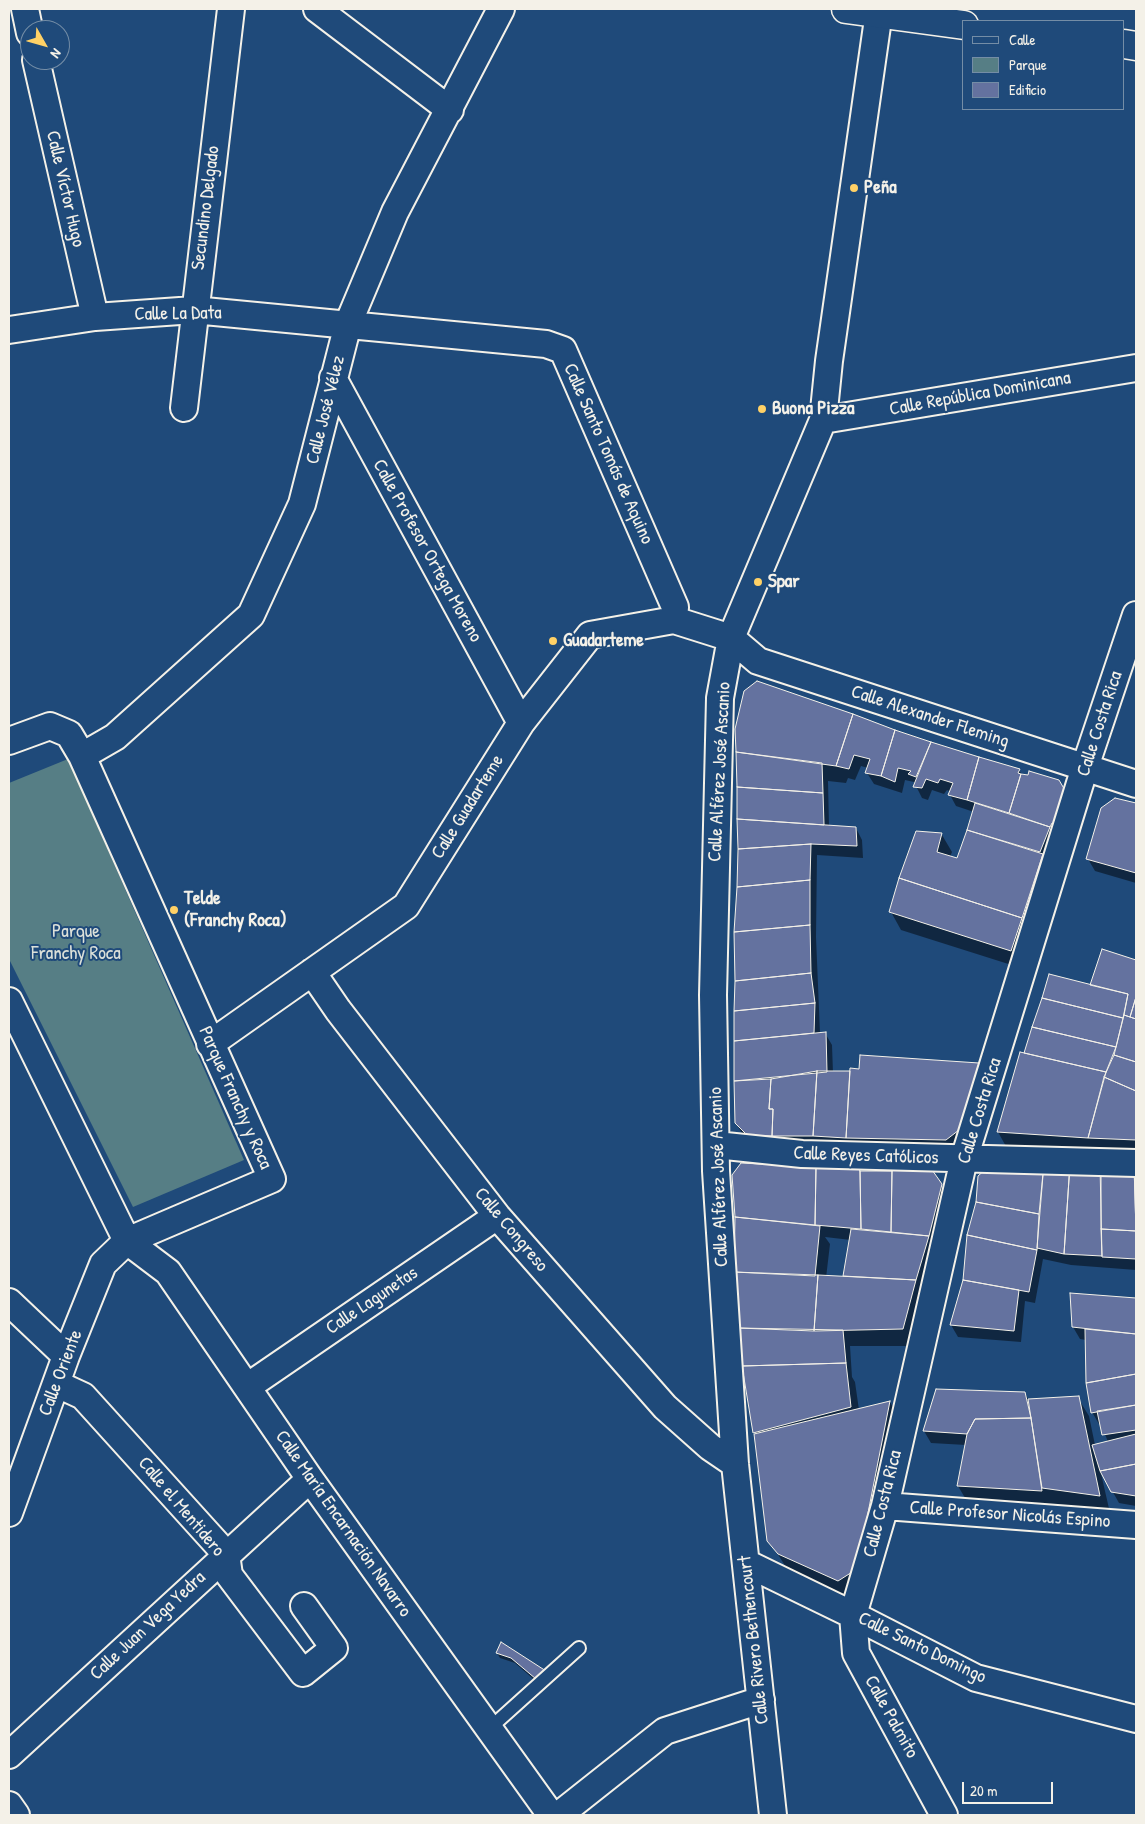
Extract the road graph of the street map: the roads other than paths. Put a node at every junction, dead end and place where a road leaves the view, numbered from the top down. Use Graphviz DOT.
graph roads {
  1 [pos="231,9"];
  2 [pos="317,9"];
  3 [pos="501,9"];
  4 [pos="846,9"];
  5 [pos="879,11"];
  6 [pos="962,25"];
  7 [pos="38,70"];
  8 [pos="450,110"];
  9 [pos="194,310"];
  10 [pos="95,317"];
  11 [pos="348,324"];
  12 [pos="9,330"];
  13 [pos="1136,368"];
  14 [pos="333,378"];
  15 [pos="184,408"];
  16 [pos="823,420"];
  17 [pos="1136,615"];
  18 [pos="674,620"];
  19 [pos="731,638"];
  20 [pos="521,723"];
  21 [pos="12,737"];
  22 [pos="82,756"];
  23 [pos="1085,767"];
  24 [pos="1136,784"];
  25 [pos="312,972"];
  26 [pos="9,1001"];
  27 [pos="210,1044"];
  28 [pos="716,1145"];
  29 [pos="964,1159"];
  30 [pos="1136,1164"];
  31 [pos="497,1216"];
  32 [pos="127,1241"];
  33 [pos="9,1302"];
  34 [pos="66,1356"];
  35 [pos="57,1384"];
  36 [pos="247,1387"];
  37 [pos="735,1464"];
  38 [pos="310,1479"];
  39 [pos="884,1506"];
  40 [pos="10,1507"];
  41 [pos="1136,1525"];
  42 [pos="226,1554"];
  43 [pos="746,1563"];
  44 [pos="304,1606"];
  45 [pos="853,1615"];
  46 [pos="579,1648"];
  47 [pos="761,1700"];
  48 [pos="1136,1719"];
  49 [pos="489,1729"];
  50 [pos="9,1755"];
  51 [pos="9,1805"];
  52 [pos="16,1815"];
  53 [pos="551,1815"];
  54 [pos="559,1815"];
  55 [pos="773,1815"];
  56 [pos="944,1815"];
  1 -- 9 [label="street, Secundino Delgado"];
  2 -- 8 [label="street"];
  3 -- 8 [label="street, Calle José Vélez"];
  4 -- 5 [label="street"];
  5 -- 6 [label="street"];
  5 -- 16 [label="street, Calle Alférez José Ascanio"];
  7 -- 10 [label="street, Calle Víctor Hugo"];
  8 -- 11 [label="street, Calle José Vélez"];
  9 -- 10 [label="street, Calle La Data"];
  9 -- 11 [label="street, Calle La Data"];
  9 -- 15 [label="street, Secundino Delgado"];
  10 -- 12 [label="street, Calle La Data"];
  11 -- 14 [label="street, Calle José Vélez"];
  11 -- 18 [label="street, Calle Santo Tomás de Aquino"];
  13 -- 16 [label="street, Calle República Dominicana"];
  14 -- 20 [label="street, Calle Profesor Ortega Moreno"];
  14 -- 22 [label="street, Calle José Vélez"];
  16 -- 19 [label="street, Calle Alférez José Ascanio"];
  17 -- 23 [label="street, Calle Costa Rica"];
  18 -- 19 [label="street, Calle Guadarteme"];
  18 -- 20 [label="street, Calle Guadarteme"];
  19 -- 23 [label="street, Calle Alexander Fleming"];
  19 -- 28 [label="street, Calle Alférez José Ascanio"];
  20 -- 25 [label="street, Calle Guadarteme"];
  21 -- 22 [label="street, Parque Franchy y Roca"];
  22 -- 27 [label="street, Parque Franchy y Roca"];
  23 -- 24 [label="street, Calle Alexander Fleming"];
  23 -- 29 [label="street, Calle Costa Rica"];
  25 -- 27 [label="street, Calle Guadarteme"];
  25 -- 31 [label="street, Calle Congreso"];
  26 -- 32 [label="street"];
  27 -- 32 [label="street, Parque Franchy y Roca"];
  28 -- 29 [label="street, Calle Reyes Católicos"];
  28 -- 37 [label="street, Calle Alférez José Ascanio"];
  29 -- 30 [label="street, Calle Reyes Católicos"];
  29 -- 39 [label="street, Calle Costa Rica"];
  31 -- 36 [label="street, Calle Lagunetas"];
  31 -- 37 [label="street, Calle Congreso"];
  32 -- 34 [label="street, Calle Oriente"];
  32 -- 36 [label="street, Calle María Encarnación Navarro"];
  33 -- 34 [label="street"];
  34 -- 35 [label="street, Calle Oriente"];
  35 -- 40 [label="street, Calle Oriente"];
  35 -- 42 [label="street, Calle el Mentidero"];
  36 -- 38 [label="street, Calle María Encarnación Navarro"];
  37 -- 43 [label="street, Calle Rivero Bethencourt"];
  38 -- 42 [label="street, Calle Juan Vega Yedra"];
  38 -- 49 [label="street, Calle María Encarnación Navarro"];
  39 -- 41 [label="street, Calle Profesor Nicolás Espino"];
  39 -- 45 [label="street, Calle Costa Rica"];
  42 -- 44 [label="street, Calle el Mentidero"];
  42 -- 50 [label="street, Calle Juan Vega Yedra"];
  43 -- 45 [label="street, Calle Santo Domingo"];
  43 -- 47 [label="street, Calle Rivero Bethencourt"];
  45 -- 48 [label="street, Calle Santo Domingo"];
  45 -- 56 [label="street, Calle Palmito"];
  46 -- 49 [label="lane"];
  47 -- 54 [label="street"];
  47 -- 55 [label="street, Calle Rivero Bethencourt"];
  49 -- 53 [label="street, Calle María Encarnación Navarro"];
  51 -- 52 [label="street"];
}
